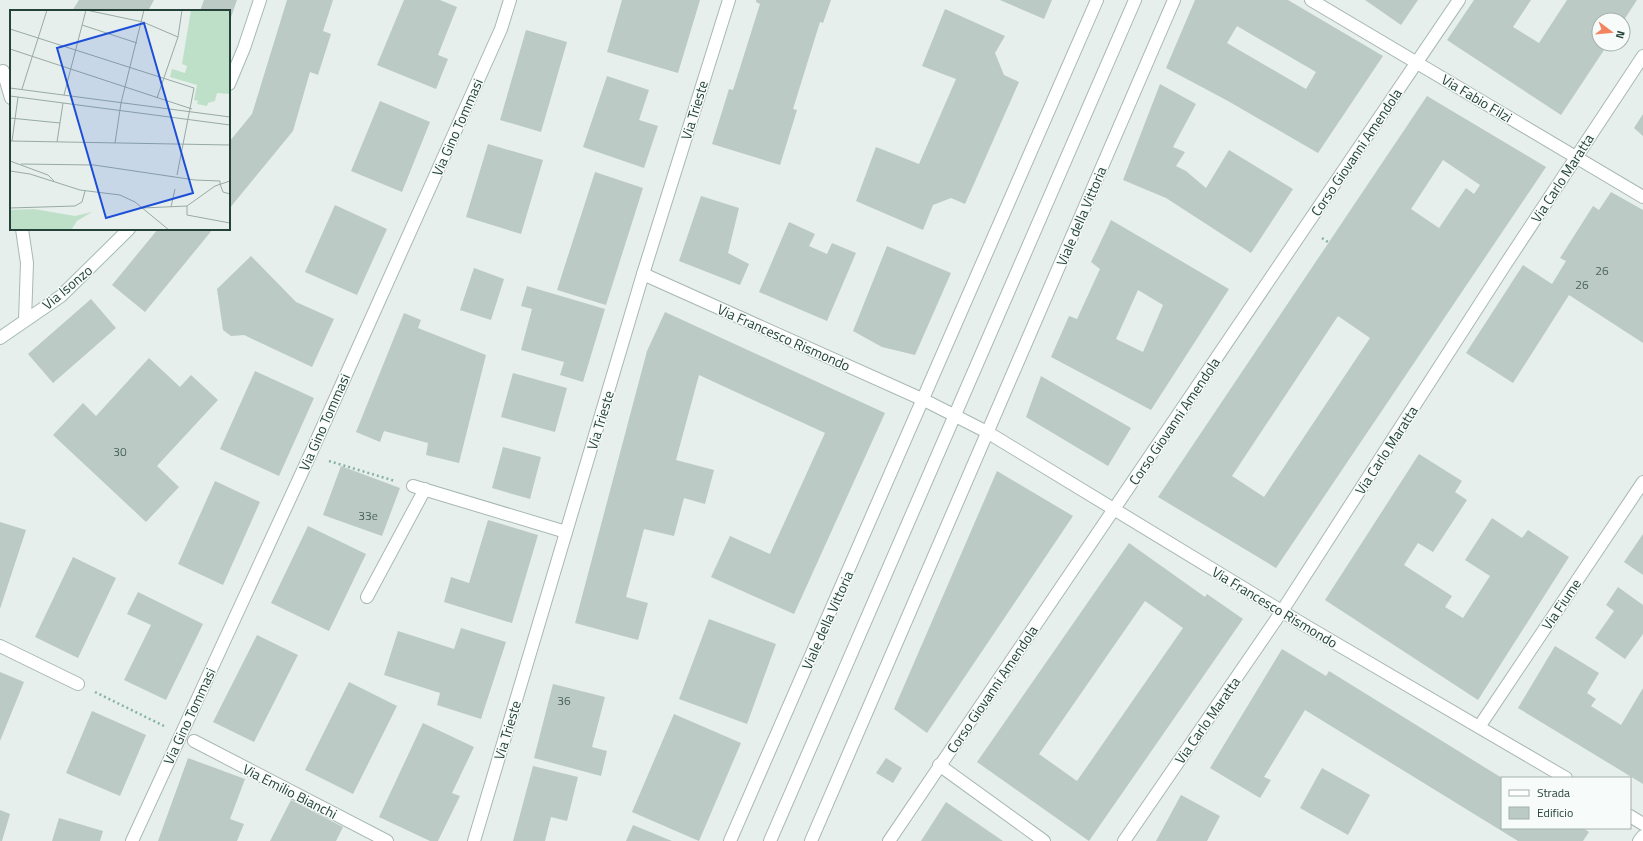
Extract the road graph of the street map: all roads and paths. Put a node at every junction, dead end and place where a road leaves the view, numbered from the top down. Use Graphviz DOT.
graph roads {
  1 [pos="260,0"];
  2 [pos="510,0"];
  3 [pos="729,0"];
  4 [pos="1097,0"];
  5 [pos="1135,0"];
  6 [pos="1174,0"];
  7 [pos="1311,0"];
  8 [pos="1459,0"];
  9 [pos="1643,56"];
  10 [pos="1417,62"];
  11 [pos="2,71"];
  12 [pos="230,82"];
  13 [pos="10,95"];
  14 [pos="1575,157"];
  15 [pos="1643,197"];
  16 [pos="22,230"];
  17 [pos="128,230"];
  18 [pos="643,274"];
  19 [pos="25,320"];
  20 [pos="0,338"];
  21 [pos="924,400"];
  22 [pos="955,416"];
  23 [pos="987,432"];
  24 [pos="324,459"];
  25 [pos="378,475"];
  26 [pos="1643,482"];
  27 [pos="413,486"];
  28 [pos="425,490"];
  29 [pos="1114,509"];
  30 [pos="566,532"];
  31 [pos="367,597"];
  32 [pos="1282,611"];
  33 [pos="0,646"];
  34 [pos="78,684"];
  35 [pos="164,727"];
  36 [pos="1479,727"];
  37 [pos="194,742"];
  38 [pos="940,765"];
  39 [pos="1564,777"];
  40 [pos="1631,817"];
  41 [pos="1643,824"];
  42 [pos="1643,836"];
  43 [pos="132,841"];
  44 [pos="387,841"];
  45 [pos="474,841"];
  46 [pos="730,841"];
  47 [pos="770,841"];
  48 [pos="811,841"];
  49 [pos="888,841"];
  50 [pos="1044,841"];
  51 [pos="1124,841"];
  52 [pos="1639,841"];
  1 -- 12 [label="street"];
  2 -- 43 [label="street, Via Gino Tommasi"];
  3 -- 18 [label="street, Via Trieste"];
  4 -- 21 [label="street, Viale della Vittoria"];
  5 -- 22 [label="street"];
  6 -- 23 [label="street, Viale della Vittoria"];
  7 -- 10 [label="street, Via Fabio Filzi"];
  8 -- 10 [label="street, Corso Giovanni Amendola"];
  9 -- 14 [label="street, Via Carlo Maratta"];
  10 -- 14 [label="street, Via Fabio Filzi"];
  10 -- 29 [label="street, Corso Giovanni Amendola"];
  11 -- 13 [label="street"];
  14 -- 15 [label="street, Via Fabio Filzi"];
  14 -- 32 [label="street, Via Carlo Maratta"];
  16 -- 19 [label="street"];
  17 -- 19 [label="street, Via Isonzo"];
  18 -- 21 [label="street, Via Francesco Rismondo"];
  18 -- 30 [label="street, Via Trieste"];
  19 -- 20 [label="street, Via Isonzo"];
  21 -- 22 [label="street"];
  21 -- 46 [label="street, Viale della Vittoria"];
  22 -- 23 [label="street"];
  22 -- 47 [label="street"];
  23 -- 29 [label="street, Via Francesco Rismondo"];
  23 -- 48 [label="street, Viale della Vittoria"];
  24 -- 25 [label="path"];
  26 -- 36 [label="street, Via Fiume"];
  27 -- 28 [label="street"];
  28 -- 30 [label="street"];
  28 -- 31 [label="street"];
  29 -- 32 [label="street, Via Francesco Rismondo"];
  29 -- 38 [label="street, Corso Giovanni Amendola"];
  30 -- 45 [label="street, Via Trieste"];
  32 -- 36 [label="street, Via Francesco Rismondo"];
  32 -- 51 [label="street, Via Carlo Maratta"];
  33 -- 34 [label="street"];
  34 -- 35 [label="path"];
  36 -- 39 [label="street, Via Francesco Rismondo"];
  37 -- 44 [label="street, Via Emilio Bianchi"];
  38 -- 49 [label="street, Corso Giovanni Amendola"];
  38 -- 50 [label="street"];
  40 -- 41 [label="street"];
  42 -- 52 [label="street"];
}
